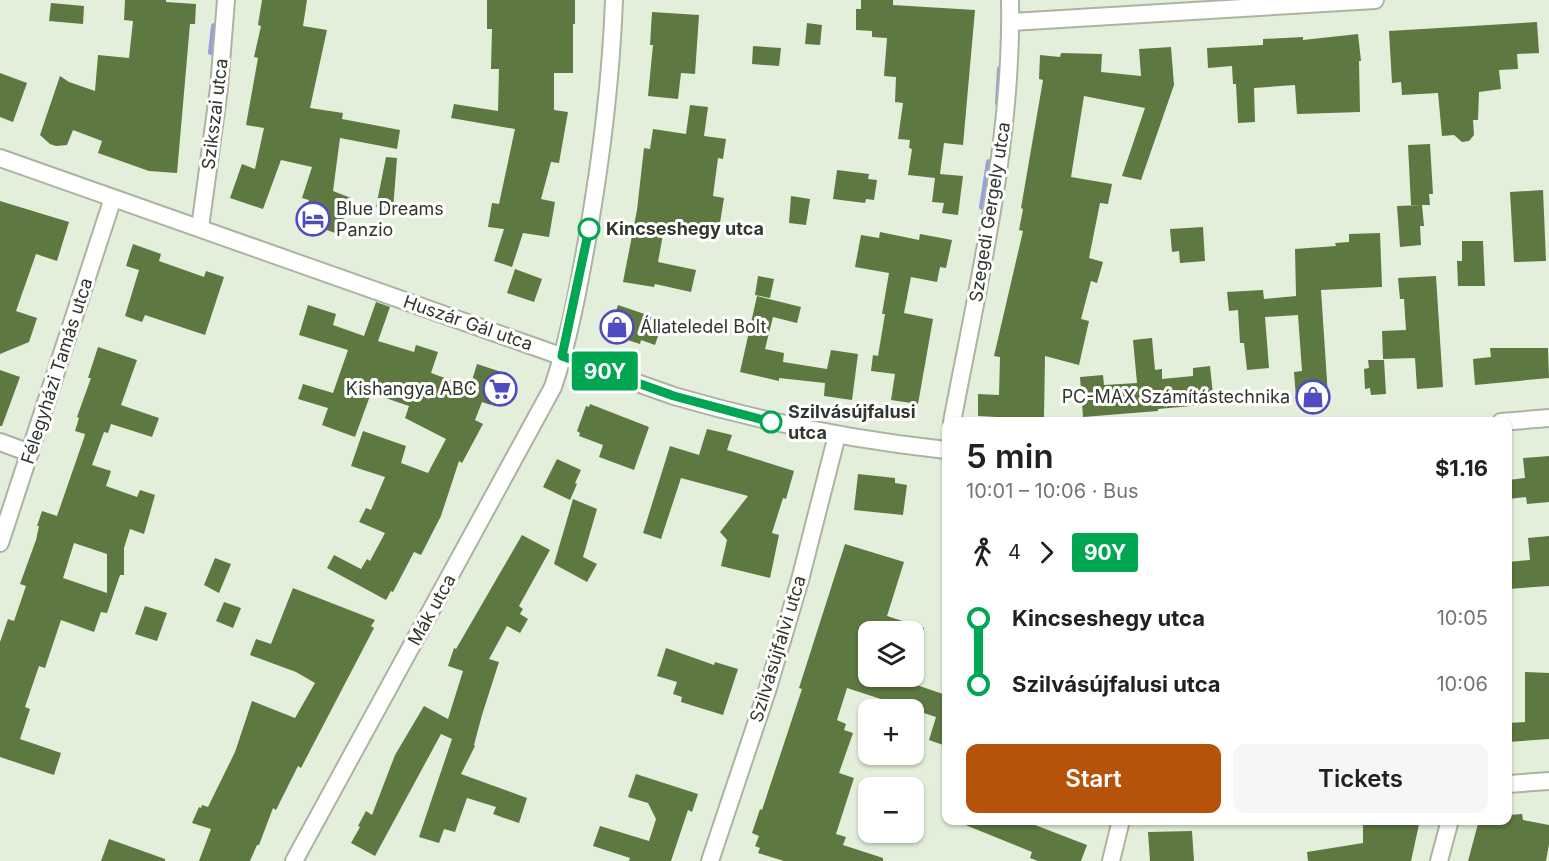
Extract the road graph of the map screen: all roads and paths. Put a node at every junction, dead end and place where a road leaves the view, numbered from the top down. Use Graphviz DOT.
graph roads {
  1 [pos="226,0"];
  2 [pos="614,0"];
  3 [pos="1010,0"];
  4 [pos="1375,0"];
  5 [pos="1011,22"];
  6 [pos="0,158"];
  7 [pos="113,198"];
  8 [pos="200,228"];
  9 [pos="562,356"];
  10 [pos="953,417"];
  11 [pos="1549,418"];
  12 [pos="1512,421"];
  13 [pos="837,435"];
  14 [pos="0,442"];
  15 [pos="942,448"];
  16 [pos="30,453"];
  17 [pos="0,543"];
  18 [pos="1549,781"];
  19 [pos="1512,784"];
  20 [pos="1120,825"];
  21 [pos="1449,825"];
  22 [pos="294,861"];
  23 [pos="710,861"];
  24 [pos="1111,861"];
  25 [pos="1439,861"];
  1 -- 8 [label="street, Szikszai utca"];
  2 -- 9 [label="street"];
  3 -- 5 [label="street, Szegedi Gergely utca"];
  4 -- 5 [label="street"];
  5 -- 10 [label="street, Szegedi Gergely utca"];
  6 -- 7 [label="street, Huszár Gál utca"];
  7 -- 8 [label="street, Huszár Gál utca"];
  7 -- 16 [label="street, Félegyházi Tamás utca"];
  8 -- 9 [label="street, Huszár Gál utca"];
  9 -- 13 [label="street, Huszár Gál utca"];
  9 -- 22 [label="street, Mák utca"];
  11 -- 12 [label="street"];
  13 -- 15 [label="street, Huszár Gál utca"];
  13 -- 23 [label="street, Szilvásújfalvi utca"];
  14 -- 16 [label="street"];
  16 -- 17 [label="street, Félegyházi Tamás utca"];
  18 -- 19 [label="street"];
  20 -- 24 [label="street"];
  21 -- 25 [label="street"];
}
